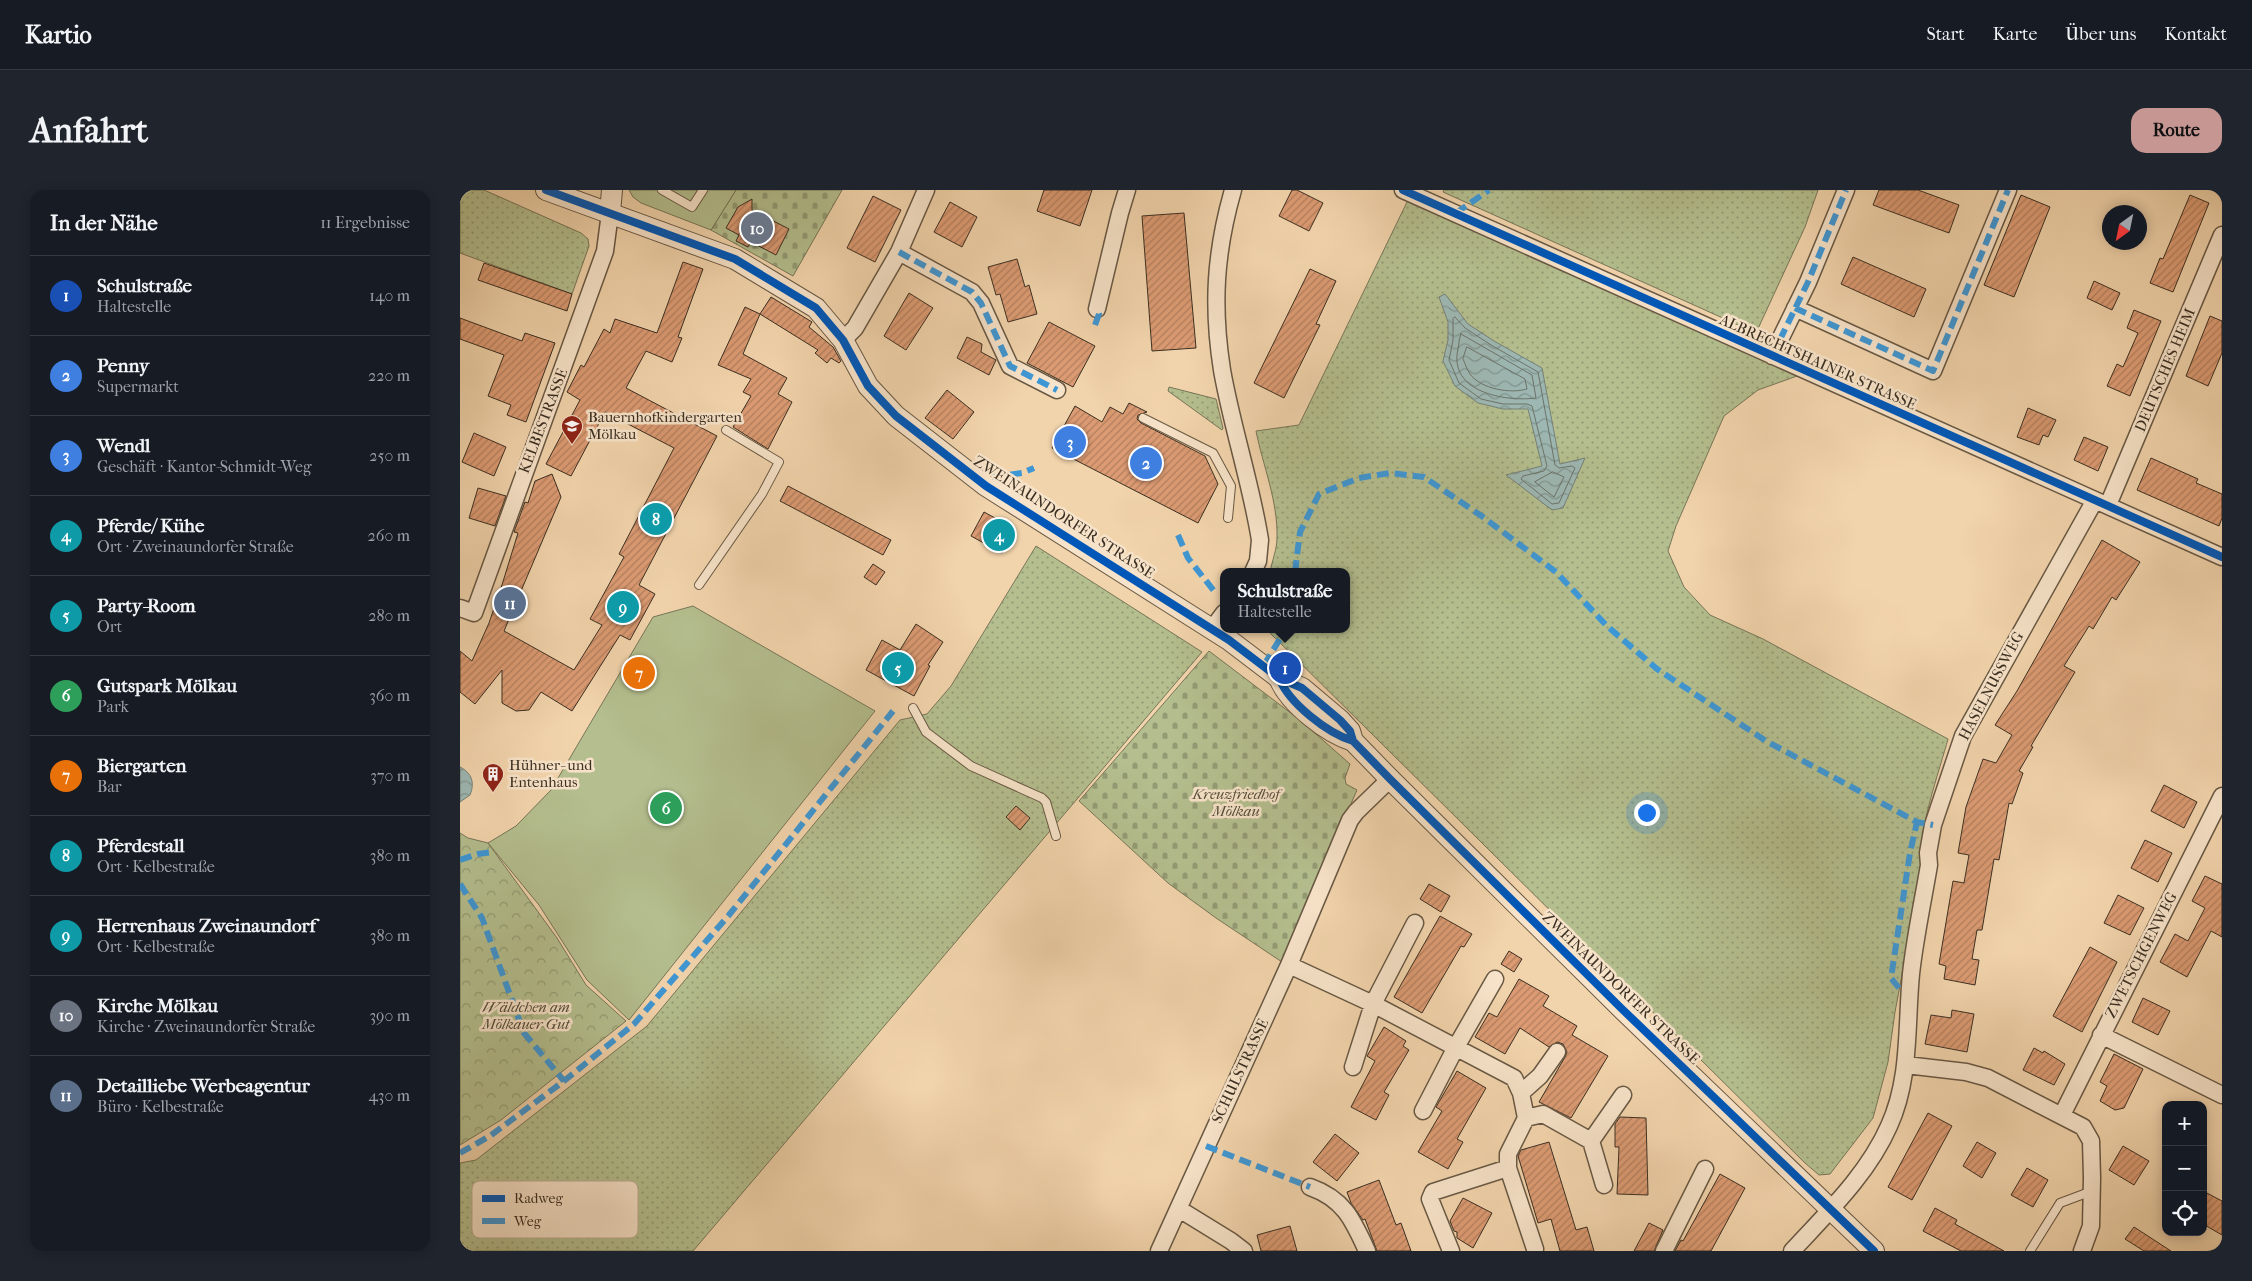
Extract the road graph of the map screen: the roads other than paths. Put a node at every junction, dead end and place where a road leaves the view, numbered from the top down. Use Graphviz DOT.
graph roads {
  1 [pos="546,190"];
  2 [pos="612,190"];
  3 [pos="662,190"];
  4 [pos="703,190"];
  5 [pos="926,190"];
  6 [pos="1127,190"];
  7 [pos="1233,190"];
  8 [pos="1403,190"];
  9 [pos="1846,190"];
  10 [pos="2008,190"];
  11 [pos="1432,196"];
  12 [pos="610,213"];
  13 [pos="2222,235"];
  14 [pos="899,252"];
  15 [pos="1795,308"];
  16 [pos="1096,309"];
  17 [pos="843,340"];
  18 [pos="1772,356"];
  19 [pos="1056,390"];
  20 [pos="1144,418"];
  21 [pos="726,430"];
  22 [pos="2102,503"];
  23 [pos="1228,518"];
  24 [pos="2222,557"];
  25 [pos="1254,568"];
  26 [pos="699,585"];
  27 [pos="460,608"];
  28 [pos="1218,621"];
  29 [pos="1231,633"];
  30 [pos="913,708"];
  31 [pos="1390,779"];
  32 [pos="2222,796"];
  33 [pos="1056,836"];
  34 [pos="1415,923"];
  35 [pos="1289,965"];
  36 [pos="1495,979"];
  37 [pos="1373,1004"];
  38 [pos="2101,1035"];
  39 [pos="1456,1046"];
  40 [pos="1557,1052"];
  41 [pos="1906,1065"];
  42 [pos="1353,1067"];
  43 [pos="1521,1093"];
  44 [pos="2222,1095"];
  45 [pos="1623,1096"];
  46 [pos="1423,1111"];
  47 [pos="2062,1115"];
  48 [pos="1526,1118"];
  49 [pos="1591,1141"];
  50 [pos="1508,1168"];
  51 [pos="1705,1169"];
  52 [pos="1604,1185"];
  53 [pos="1310,1187"];
  54 [pos="2092,1191"];
  55 [pos="1178,1209"];
  56 [pos="1830,1209"];
  57 [pos="1535,1249"];
  58 [pos="1159,1251"];
  59 [pos="1244,1251"];
  60 [pos="1366,1251"];
  61 [pos="1452,1251"];
  62 [pos="1664,1251"];
  63 [pos="1792,1251"];
  64 [pos="1874,1251"];
  65 [pos="2030,1251"];
  66 [pos="2082,1251"];
  1 -- 12 [label="street, ZWEINAUNDORFER STRASSE"];
  2 -- 12 [label="street"];
  3 -- 4 [label="lane"];
  5 -- 14 [label="street"];
  6 -- 16 [label="street"];
  7 -- 25 [label="street"];
  8 -- 11 [label="street, ALBRECHTSHAINER STRASSE"];
  9 -- 15 [label="street"];
  10 -- 15 [label="street"];
  11 -- 18 [label="street, ALBRECHTSHAINER STRASSE"];
  12 -- 17 [label="street, ZWEINAUNDORFER STRASSE"];
  12 -- 27 [label="street, KELBESTRASSE"];
  13 -- 22 [label="street, DEUTSCHES HEIM"];
  14 -- 17 [label="street"];
  14 -- 19 [label="street"];
  15 -- 18 [label="street"];
  17 -- 28 [label="street, ZWEINAUNDORFER STRASSE"];
  18 -- 22 [label="street, ALBRECHTSHAINER STRASSE"];
  20 -- 23 [label="lane"];
  21 -- 26 [label="lane"];
  22 -- 24 [label="street, ALBRECHTSHAINER STRASSE"];
  22 -- 41 [label="street, HASELNUSSWEG"];
  29 -- 31 [label="street, ZWEINAUNDORFER STRASSE"];
  30 -- 33 [label="lane"];
  31 -- 35 [label="street, SCHULSTRASSE"];
  31 -- 56 [label="street, ZWEINAUNDORFER STRASSE"];
  32 -- 38 [label="street, ZWETSCHGENWEG"];
  34 -- 37 [label="street"];
  35 -- 37 [label="street"];
  35 -- 55 [label="street, SCHULSTRASSE"];
  36 -- 39 [label="street"];
  37 -- 39 [label="street"];
  37 -- 42 [label="street"];
  38 -- 44 [label="street"];
  38 -- 47 [label="street, ZWETSCHGENWEG"];
  39 -- 43 [label="street"];
  39 -- 46 [label="street"];
  40 -- 43 [label="street"];
  41 -- 47 [label="street"];
  41 -- 56 [label="street, HASELNUSSWEG"];
  43 -- 48 [label="street"];
  45 -- 49 [label="street"];
  47 -- 54 [label="street"];
  48 -- 49 [label="street"];
  48 -- 50 [label="street"];
  49 -- 52 [label="street"];
  50 -- 57 [label="street"];
  50 -- 61 [label="street"];
  51 -- 62 [label="street"];
  53 -- 60 [label="street"];
  54 -- 65 [label="lane"];
  54 -- 66 [label="street"];
  55 -- 58 [label="street, SCHULSTRASSE"];
  55 -- 59 [label="street"];
  56 -- 63 [label="street, HASELNUSSWEG"];
  56 -- 64 [label="street, ZWEINAUNDORFER STRASSE"];
}
